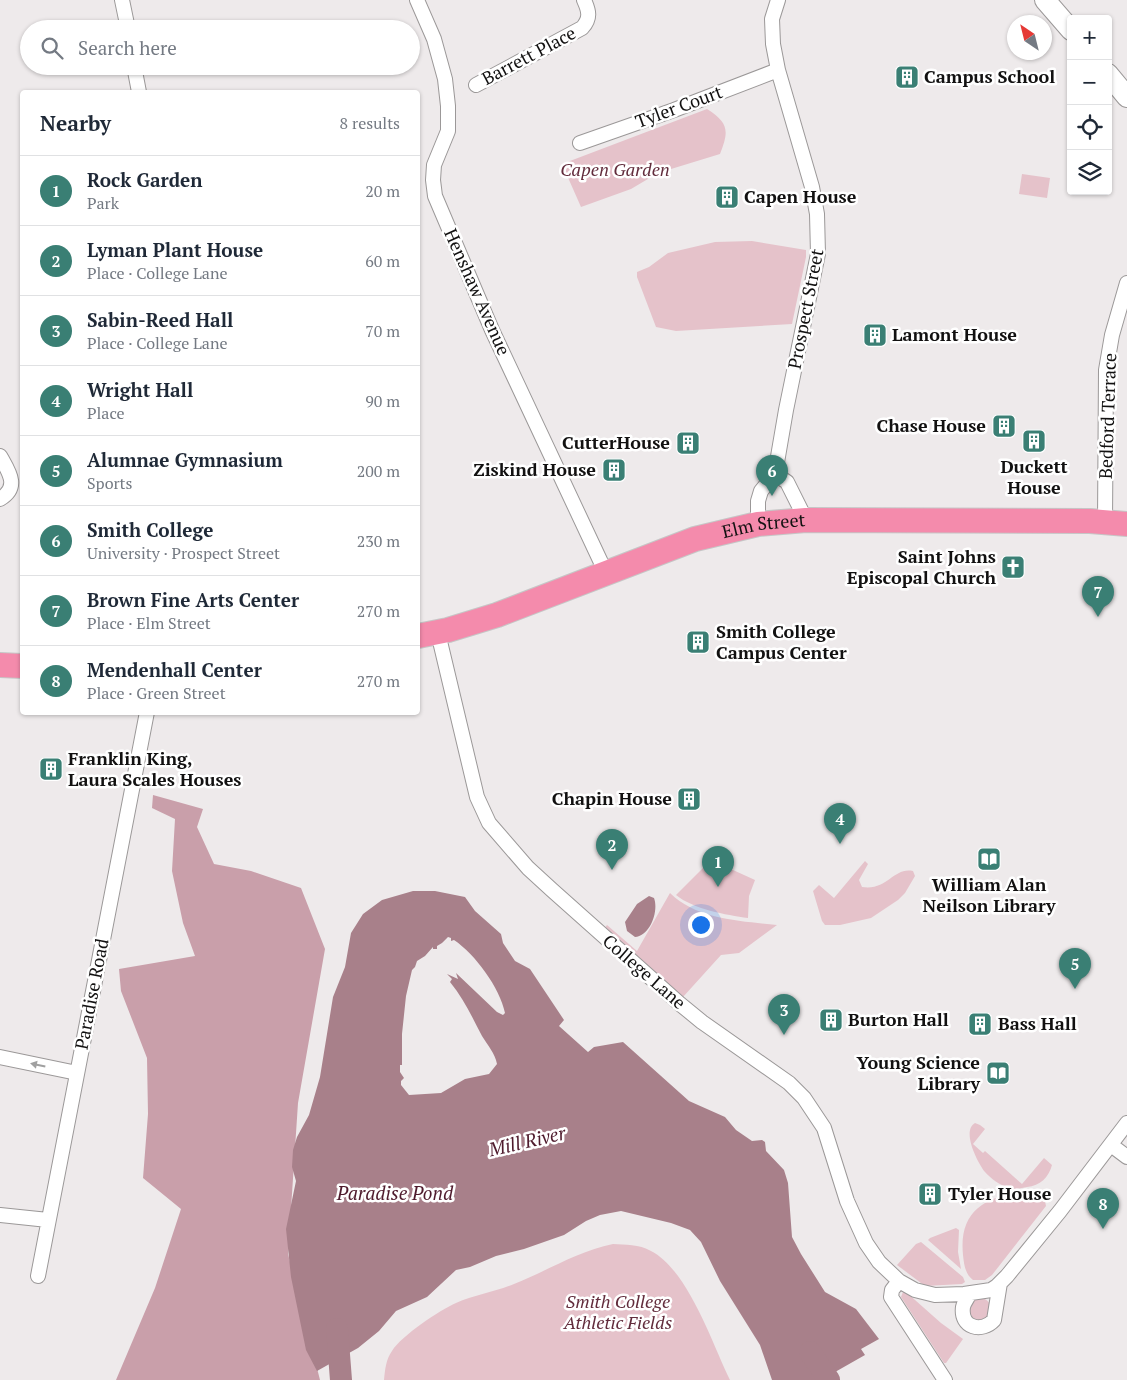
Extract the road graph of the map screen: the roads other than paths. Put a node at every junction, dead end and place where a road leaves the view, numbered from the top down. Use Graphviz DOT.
graph roads {
  1 [pos="122,0"];
  2 [pos="417,0"];
  3 [pos="584,0"];
  4 [pos="778,0"];
  5 [pos="1045,0"];
  6 [pos="126,20"];
  7 [pos="1067,25"];
  8 [pos="778,70"];
  9 [pos="136,75"];
  10 [pos="1112,79"];
  11 [pos="476,85"];
  12 [pos="139,90"];
  13 [pos="1127,97"];
  14 [pos="580,143"];
  15 [pos="1127,283"];
  16 [pos="0,456"];
  17 [pos="775,474"];
  18 [pos="0,499"];
  19 [pos="806,520"];
  20 [pos="1116,523"];
  21 [pos="758,524"];
  22 [pos="606,573"];
  23 [pos="428,634"];
  24 [pos="0,665"];
  25 [pos="20,666"];
  26 [pos="145,715"];
  27 [pos="0,1057"];
  28 [pos="77,1073"];
  29 [pos="1127,1123"];
  30 [pos="1111,1145"];
  31 [pos="1127,1157"];
  32 [pos="0,1215"];
  33 [pos="48,1220"];
  34 [pos="38,1276"];
  35 [pos="899,1281"];
  36 [pos="1000,1283"];
  37 [pos="970,1293"];
  38 [pos="945,1380"];
  1 -- 6 [label="street"];
  2 -- 22 [label="street, Henshaw Avenue"];
  3 -- 11 [label="street, Barrett Place"];
  4 -- 8 [label="street, Prospect Street"];
  5 -- 7 [label="main road"];
  8 -- 14 [label="street, Tyler Court"];
  8 -- 17 [label="street, Prospect Street"];
  9 -- 12 [label="street"];
  10 -- 13 [label="main road"];
  15 -- 20 [label="street, Bedford Terrace"];
  16 -- 18 [label="street"];
  17 -- 19 [label="street"];
  17 -- 21 [label="street, Prospect Street"];
  19 -- 20 [label="highway, Elm Street"];
  19 -- 21 [label="highway, Elm Street"];
  21 -- 22 [label="highway, Elm Street"];
  22 -- 23 [label="highway, Elm Street"];
  23 -- 35 [label="street, College Lane"];
  24 -- 25 [label="highway"];
  26 -- 28 [label="street, Paradise Road"];
  28 -- 27 [label="street, one-way"];
  28 -- 33 [label="street, Paradise Road"];
  29 -- 30 [label="street"];
  30 -- 31 [label="street"];
  30 -- 36 [label="street"];
  32 -- 33 [label="street"];
  33 -- 34 [label="street, Paradise Road"];
  35 -- 37 [label="street, College Lane"];
  35 -- 38 [label="street"];
  36 -- 37 [label="street, College Lane"];
  36 -- 37 [label="street"];
}
